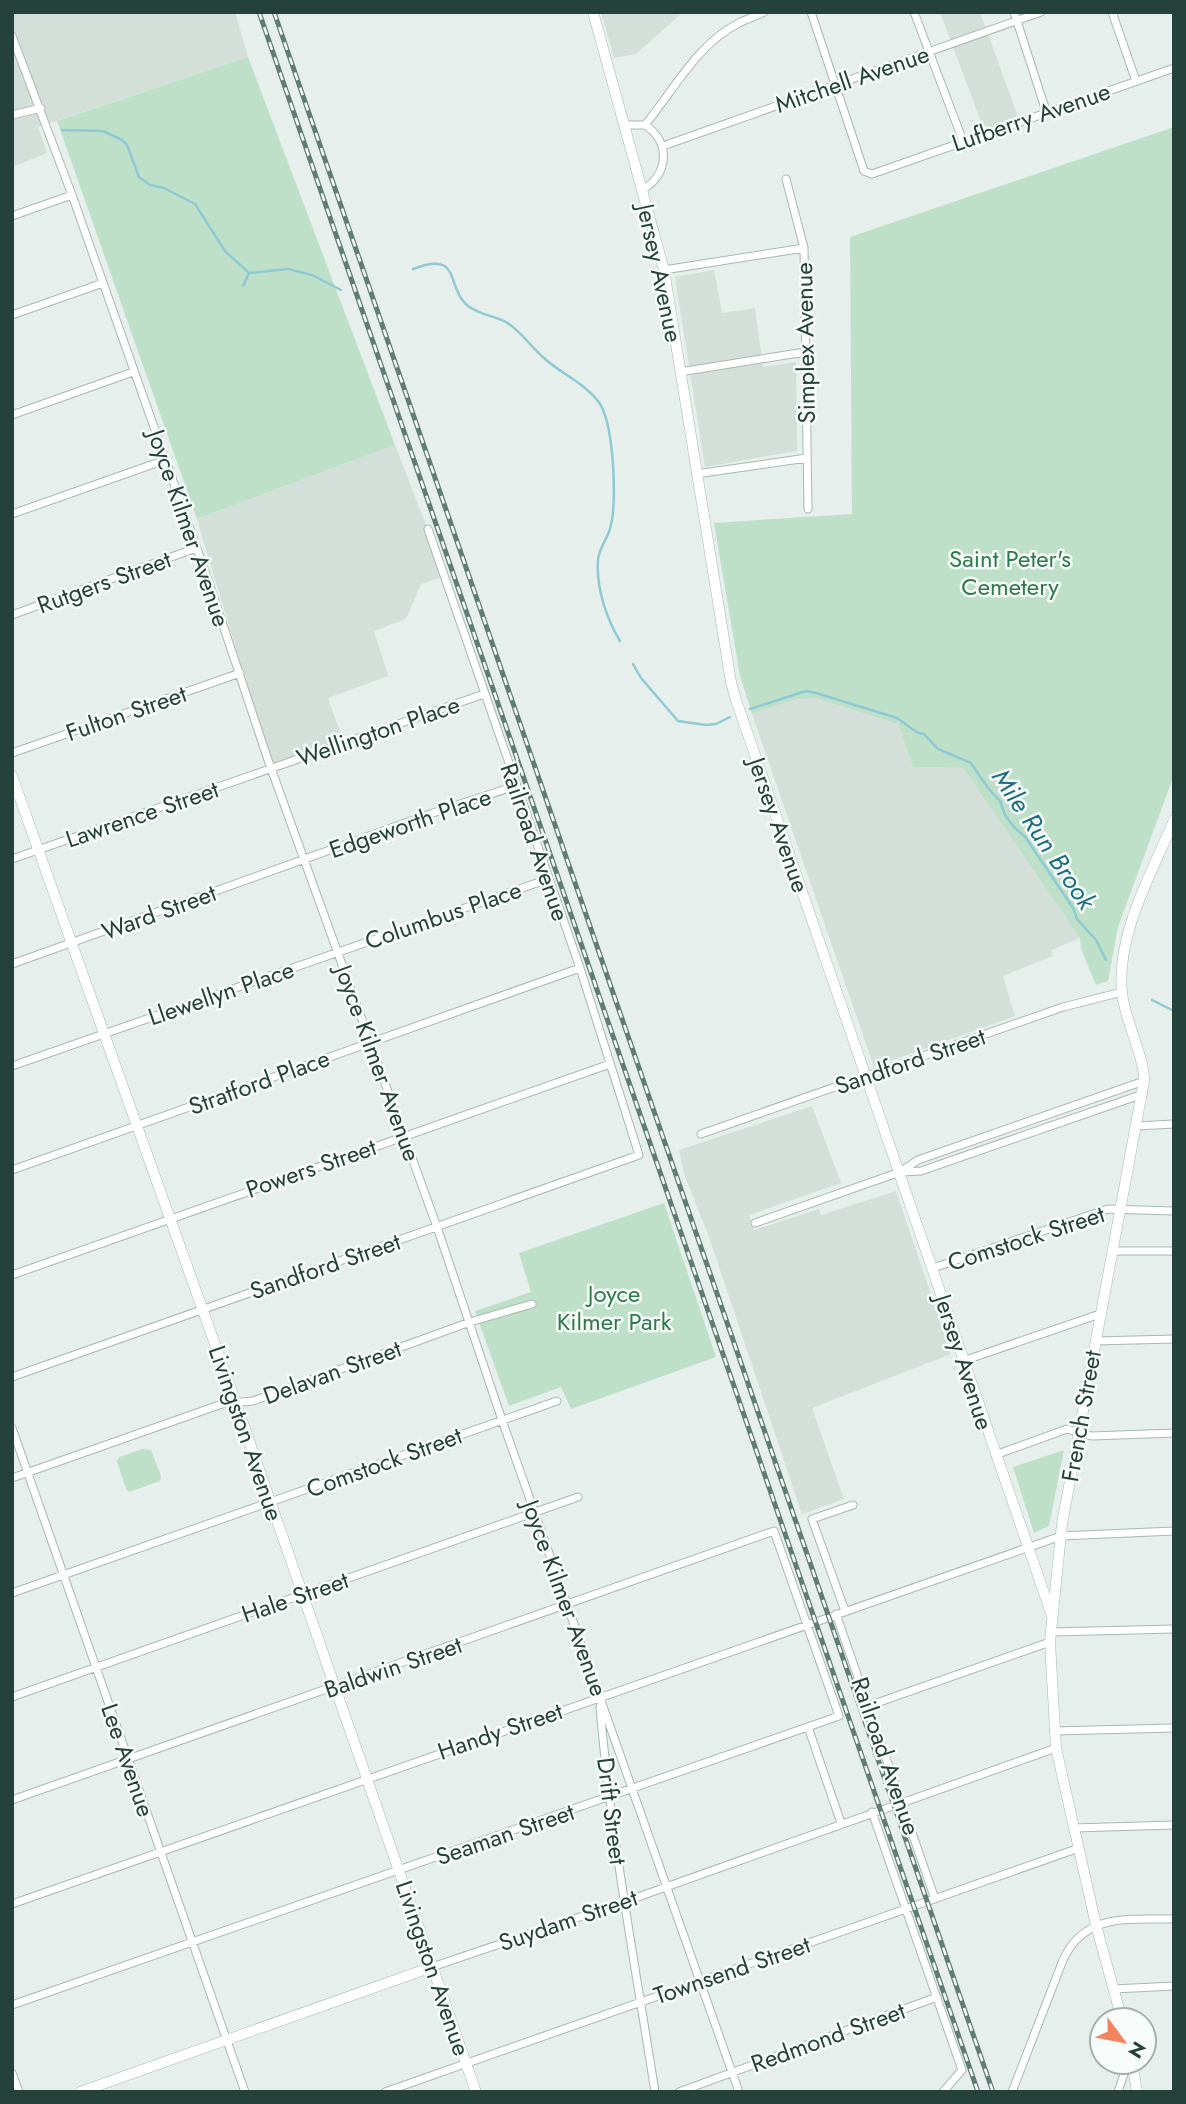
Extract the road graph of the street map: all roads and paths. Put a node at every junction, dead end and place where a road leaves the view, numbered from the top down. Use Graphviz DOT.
graph roads {
  1 [pos="593,12"];
  2 [pos="764,12"];
  3 [pos="811,12"];
  4 [pos="914,12"];
  5 [pos="1014,12"];
  6 [pos="1041,12"];
  7 [pos="1112,12"];
  8 [pos="1017,21"];
  9 [pos="12,36"];
  10 [pos="929,52"];
  11 [pos="1174,68"];
  12 [pos="1136,81"];
  13 [pos="836,85"];
  14 [pos="41,107"];
  15 [pos="1046,111"];
  16 [pos="12,115"];
  17 [pos="623,125"];
  18 [pos="645,125"];
  19 [pos="963,141"];
  20 [pos="663,146"];
  21 [pos="786,178"];
  22 [pos="642,190"];
  23 [pos="72,195"];
  24 [pos="12,216"];
  25 [pos="804,248"];
  26 [pos="664,270"];
  27 [pos="103,283"];
  28 [pos="12,315"];
  29 [pos="805,352"];
  30 [pos="133,372"];
  31 [pos="680,372"];
  32 [pos="12,415"];
  33 [pos="807,458"];
  34 [pos="165,460"];
  35 [pos="696,474"];
  36 [pos="808,509"];
  37 [pos="12,514"];
  38 [pos="428,529"];
  39 [pos="196,548"];
  40 [pos="12,615"];
  41 [pos="240,673"];
  42 [pos="484,694"];
  43 [pos="12,752"];
  44 [pos="272,769"];
  45 [pos="12,776"];
  46 [pos="515,786"];
  47 [pos="1174,820"];
  48 [pos="39,850"];
  49 [pos="12,859"];
  50 [pos="305,860"];
  51 [pos="548,879"];
  52 [pos="72,943"];
  53 [pos="338,952"];
  54 [pos="12,964"];
  55 [pos="580,968"];
  56 [pos="1122,992"];
  57 [pos="104,1034"];
  58 [pos="370,1043"];
  59 [pos="610,1064"];
  60 [pos="12,1066"];
  61 [pos="866,1076"];
  62 [pos="1144,1081"];
  63 [pos="1143,1094"];
  64 [pos="1174,1124"];
  65 [pos="1136,1126"];
  66 [pos="137,1127"];
  67 [pos="1009,1128"];
  68 [pos="701,1134"];
  69 [pos="403,1136"];
  70 [pos="1013,1139"];
  71 [pos="639,1156"];
  72 [pos="12,1170"];
  73 [pos="900,1172"];
  74 [pos="1120,1209"];
  75 [pos="1174,1211"];
  76 [pos="170,1218"];
  77 [pos="755,1223"];
  78 [pos="437,1227"];
  79 [pos="1112,1251"];
  80 [pos="1174,1251"];
  81 [pos="933,1268"];
  82 [pos="12,1275"];
  83 [pos="531,1304"];
  84 [pos="202,1310"];
  85 [pos="1100,1314"];
  86 [pos="470,1322"];
  87 [pos="1174,1339"];
  88 [pos="1095,1341"];
  89 [pos="963,1361"];
  90 [pos="12,1377"];
  91 [pos="557,1401"];
  92 [pos="236,1403"];
  93 [pos="502,1420"];
  94 [pos="12,1428"];
  95 [pos="1079,1432"];
  96 [pos="1174,1433"];
  97 [pos="995,1455"];
  98 [pos="28,1472"];
  99 [pos="12,1478"];
  100 [pos="578,1497"];
  101 [pos="270,1503"];
  102 [pos="853,1505"];
  103 [pos="534,1513"];
  104 [pos="774,1531"];
  105 [pos="1174,1531"];
  106 [pos="1060,1536"];
  107 [pos="1028,1546"];
  108 [pos="64,1575"];
  109 [pos="12,1593"];
  110 [pos="302,1595"];
  111 [pos="568,1606"];
  112 [pos="845,1611"];
  113 [pos="836,1614"];
  114 [pos="1052,1616"];
  115 [pos="808,1623"];
  116 [pos="1174,1629"];
  117 [pos="1050,1637"];
  118 [pos="95,1668"];
  119 [pos="334,1688"];
  120 [pos="599,1696"];
  121 [pos="12,1697"];
  122 [pos="868,1706"];
  123 [pos="839,1716"];
  124 [pos="808,1727"];
  125 [pos="1174,1728"];
  126 [pos="1054,1731"];
  127 [pos="1056,1748"];
  128 [pos="128,1759"];
  129 [pos="365,1779"];
  130 [pos="632,1789"];
  131 [pos="609,1797"];
  132 [pos="12,1800"];
  133 [pos="902,1802"];
  134 [pos="872,1812"];
  135 [pos="841,1823"];
  136 [pos="1174,1825"];
  137 [pos="1074,1828"];
  138 [pos="1079,1848"];
  139 [pos="160,1852"];
  140 [pos="398,1871"];
  141 [pos="666,1886"];
  142 [pos="935,1899"];
  143 [pos="624,1902"];
  144 [pos="12,1904"];
  145 [pos="907,1909"];
  146 [pos="1174,1919"];
  147 [pos="1096,1925"];
  148 [pos="192,1944"];
  149 [pos="432,1967"];
  150 [pos="698,1982"];
  151 [pos="1174,1986"];
  152 [pos="1114,1989"];
  153 [pos="937,1997"];
  154 [pos="641,2001"];
  155 [pos="12,2005"];
  156 [pos="1118,2006"];
  157 [pos="227,2040"];
  158 [pos="466,2063"];
  159 [pos="12,2073"];
  160 [pos="732,2073"];
  161 [pos="947,2090"];
  162 [pos="19,2092"];
  163 [pos="79,2092"];
  164 [pos="245,2092"];
  165 [pos="385,2092"];
  166 [pos="476,2092"];
  167 [pos="655,2092"];
  168 [pos="679,2092"];
  169 [pos="739,2092"];
  170 [pos="1012,2092"];
  1 -- 17 [label="main road, Jersey Avenue"];
  2 -- 18 [label="street"];
  3 -- 13 [label="street"];
  4 -- 10 [label="street"];
  5 -- 8 [label="street"];
  6 -- 8 [label="street, Mitchell Avenue"];
  7 -- 12 [label="street"];
  8 -- 10 [label="street, Mitchell Avenue"];
  8 -- 15 [label="street"];
  9 -- 14 [label="street, Joyce Kilmer Avenue"];
  10 -- 13 [label="street, Mitchell Avenue"];
  10 -- 19 [label="street"];
  11 -- 12 [label="street, Lufberry Avenue"];
  12 -- 15 [label="street, Lufberry Avenue"];
  13 -- 19 [label="street, Lufberry Avenue"];
  13 -- 20 [label="street, Mitchell Avenue"];
  14 -- 16 [label="street"];
  14 -- 23 [label="street, Joyce Kilmer Avenue"];
  15 -- 19 [label="street, Lufberry Avenue"];
  17 -- 18 [label="street"];
  17 -- 22 [label="main road, Jersey Avenue"];
  18 -- 20 [label="street"];
  20 -- 22 [label="street"];
  21 -- 25 [label="street, Simplex Avenue"];
  22 -- 26 [label="main road, Jersey Avenue"];
  23 -- 24 [label="street"];
  23 -- 27 [label="street, Joyce Kilmer Avenue"];
  25 -- 26 [label="street"];
  25 -- 29 [label="street, Simplex Avenue"];
  26 -- 31 [label="main road, Jersey Avenue"];
  27 -- 28 [label="street"];
  27 -- 30 [label="street, Joyce Kilmer Avenue"];
  29 -- 31 [label="street"];
  29 -- 33 [label="street, Simplex Avenue"];
  30 -- 32 [label="street"];
  30 -- 34 [label="street, Joyce Kilmer Avenue"];
  31 -- 35 [label="main road, Jersey Avenue"];
  33 -- 35 [label="street"];
  33 -- 36 [label="street, Simplex Avenue"];
  34 -- 37 [label="street"];
  34 -- 39 [label="street, Joyce Kilmer Avenue"];
  35 -- 61 [label="main road, Jersey Avenue"];
  38 -- 42 [label="street, Railroad Avenue"];
  39 -- 40 [label="street, Rutgers Street"];
  39 -- 41 [label="street, Joyce Kilmer Avenue"];
  41 -- 43 [label="street, Fulton Street"];
  41 -- 44 [label="street, Joyce Kilmer Avenue"];
  42 -- 44 [label="street, Wellington Place"];
  42 -- 46 [label="street, Railroad Avenue"];
  44 -- 48 [label="street, Lawrence Street"];
  44 -- 50 [label="street, Joyce Kilmer Avenue"];
  45 -- 48 [label="main road, Livingston Avenue"];
  46 -- 50 [label="street, Edgeworth Place"];
  46 -- 51 [label="street, Railroad Avenue"];
  47 -- 56 [label="main road, French Street"];
  48 -- 49 [label="street, Lawrence Street"];
  48 -- 52 [label="main road, Livingston Avenue"];
  50 -- 52 [label="street, Ward Street"];
  50 -- 53 [label="street, Joyce Kilmer Avenue"];
  51 -- 53 [label="street, Columbus Place"];
  51 -- 55 [label="street, Railroad Avenue"];
  52 -- 54 [label="street, Ward Street"];
  52 -- 57 [label="main road, Livingston Avenue"];
  53 -- 57 [label="street, Llewellyn Place"];
  53 -- 58 [label="street, Joyce Kilmer Avenue"];
  55 -- 58 [label="street, Stratford Place"];
  55 -- 59 [label="street, Railroad Avenue"];
  56 -- 61 [label="street, Sandford Street"];
  56 -- 62 [label="main road, French Street"];
  57 -- 60 [label="street, Llewellyn Place"];
  57 -- 66 [label="main road, Livingston Avenue"];
  58 -- 66 [label="street, Stratford Place"];
  58 -- 69 [label="street, Joyce Kilmer Avenue"];
  59 -- 69 [label="street, Powers Street"];
  59 -- 71 [label="street, Railroad Avenue"];
  61 -- 68 [label="street, Sandford Street"];
  61 -- 73 [label="main road, Jersey Avenue"];
  62 -- 63 [label="main road, French Street"];
  62 -- 67 [label="street"];
  63 -- 65 [label="main road, French Street"];
  63 -- 70 [label="street"];
  64 -- 65 [label="street"];
  65 -- 74 [label="main road, French Street"];
  66 -- 72 [label="street, Stratford Place"];
  66 -- 76 [label="main road, Livingston Avenue"];
  67 -- 70 [label="street"];
  67 -- 73 [label="street"];
  69 -- 76 [label="street, Powers Street"];
  69 -- 78 [label="street, Joyce Kilmer Avenue"];
  70 -- 73 [label="street"];
  71 -- 78 [label="street, Sandford Street"];
  73 -- 77 [label="street"];
  73 -- 81 [label="main road, Jersey Avenue"];
  74 -- 75 [label="street, Comstock Street"];
  74 -- 79 [label="main road, French Street"];
  74 -- 81 [label="street, Comstock Street"];
  76 -- 82 [label="street, Powers Street"];
  76 -- 84 [label="main road, Livingston Avenue"];
  78 -- 84 [label="street, Sandford Street"];
  78 -- 86 [label="street, Joyce Kilmer Avenue"];
  79 -- 80 [label="street"];
  79 -- 85 [label="main road, French Street"];
  81 -- 89 [label="main road, Jersey Avenue"];
  83 -- 86 [label="street, Delavan Street"];
  84 -- 90 [label="street, Sandford Street"];
  84 -- 92 [label="main road, Livingston Avenue"];
  85 -- 88 [label="main road, French Street"];
  85 -- 89 [label="street"];
  86 -- 92 [label="street, Delavan Street"];
  86 -- 93 [label="street, Joyce Kilmer Avenue"];
  87 -- 88 [label="street"];
  88 -- 95 [label="main road, French Street"];
  89 -- 97 [label="main road, Jersey Avenue"];
  91 -- 93 [label="street, Comstock Street"];
  92 -- 98 [label="street, Delavan Street"];
  92 -- 101 [label="main road, Livingston Avenue"];
  93 -- 101 [label="street, Comstock Street"];
  93 -- 103 [label="street, Joyce Kilmer Avenue"];
  94 -- 98 [label="street, Lee Avenue"];
  95 -- 96 [label="street"];
  95 -- 97 [label="street"];
  95 -- 106 [label="main road, French Street"];
  97 -- 107 [label="main road, Jersey Avenue"];
  98 -- 99 [label="street, Delavan Street"];
  98 -- 108 [label="street, Lee Avenue"];
  100 -- 103 [label="street, Hale Street"];
  101 -- 108 [label="street, Comstock Street"];
  101 -- 110 [label="main road, Livingston Avenue"];
  102 -- 112 [label="street"];
  103 -- 110 [label="street, Hale Street"];
  103 -- 111 [label="street, Joyce Kilmer Avenue"];
  104 -- 111 [label="street, Baldwin Street"];
  104 -- 115 [label="street, Railroad Avenue"];
  105 -- 106 [label="street, Handy Street"];
  106 -- 107 [label="street, Handy Street"];
  106 -- 114 [label="main road, French Street"];
  107 -- 112 [label="street, Handy Street"];
  107 -- 114 [label="main road, Jersey Avenue"];
  108 -- 109 [label="street, Comstock Street"];
  108 -- 118 [label="street, Lee Avenue"];
  110 -- 118 [label="street, Hale Street"];
  110 -- 119 [label="main road, Livingston Avenue"];
  111 -- 119 [label="street, Baldwin Street"];
  111 -- 120 [label="street, Joyce Kilmer Avenue"];
  112 -- 113 [label="street, Handy Street"];
  113 -- 115 [label="street, Handy Street"];
  113 -- 122 [label="street, Railroad Avenue"];
  114 -- 117 [label="main road, French Street"];
  115 -- 120 [label="street, Handy Street"];
  115 -- 123 [label="street, Railroad Avenue"];
  116 -- 117 [label="street"];
  117 -- 122 [label="street"];
  117 -- 126 [label="main road, French Street"];
  118 -- 121 [label="street, Hale Street"];
  118 -- 128 [label="street, Lee Avenue"];
  119 -- 128 [label="street, Baldwin Street"];
  119 -- 129 [label="main road, Livingston Avenue"];
  120 -- 129 [label="street, Handy Street"];
  120 -- 130 [label="street, Joyce Kilmer Avenue"];
  120 -- 131 [label="street, Drift Street"];
  122 -- 133 [label="street, Railroad Avenue"];
  123 -- 124 [label="street, Seaman Street"];
  124 -- 130 [label="street, Seaman Street"];
  124 -- 135 [label="street"];
  125 -- 126 [label="street"];
  126 -- 127 [label="main road, French Street"];
  127 -- 133 [label="street, Suydam Street"];
  127 -- 137 [label="main road, French Street"];
  128 -- 132 [label="street, Baldwin Street"];
  128 -- 139 [label="street, Lee Avenue"];
  129 -- 139 [label="street, Handy Street"];
  129 -- 140 [label="main road, Livingston Avenue"];
  130 -- 131 [label="street, Seaman Street"];
  130 -- 141 [label="street, Joyce Kilmer Avenue"];
  131 -- 140 [label="street, Seaman Street"];
  131 -- 143 [label="street, Drift Street"];
  133 -- 134 [label="street, Suydam Street"];
  133 -- 142 [label="street, Railroad Avenue"];
  134 -- 135 [label="street, Suydam Street"];
  134 -- 145 [label="street, Railroad Avenue"];
  135 -- 141 [label="street, Suydam Street"];
  136 -- 137 [label="street"];
  137 -- 138 [label="main road, French Street"];
  138 -- 142 [label="street, Townsend Street"];
  138 -- 147 [label="main road, French Street"];
  139 -- 144 [label="street, Handy Street"];
  139 -- 148 [label="street, Lee Avenue"];
  140 -- 148 [label="street, Seaman Street"];
  140 -- 149 [label="main road, Livingston Avenue"];
  141 -- 143 [label="street, Suydam Street"];
  141 -- 150 [label="street, Joyce Kilmer Avenue"];
  142 -- 145 [label="street, Townsend Street"];
  143 -- 149 [label="street, Suydam Street"];
  143 -- 154 [label="street, Drift Street"];
  145 -- 150 [label="street, Townsend Street"];
  145 -- 153 [label="street, Railroad Avenue"];
  146 -- 147 [label="street"];
  147 -- 152 [label="main road, French Street"];
  147 -- 170 [label="street"];
  148 -- 155 [label="street, Seaman Street"];
  148 -- 157 [label="street, Lee Avenue"];
  149 -- 157 [label="main road, Suydam Street"];
  149 -- 158 [label="main road, Livingston Avenue"];
  150 -- 154 [label="street, Townsend Street"];
  150 -- 160 [label="street, Joyce Kilmer Avenue"];
  151 -- 152 [label="street"];
  152 -- 156 [label="main road, French Street"];
  153 -- 160 [label="street, Redmond Street"];
  153 -- 161 [label="street, Railroad Avenue"];
  154 -- 158 [label="street, Townsend Street"];
  154 -- 167 [label="street, Drift Street"];
  157 -- 163 [label="main road, Suydam Street"];
  157 -- 164 [label="street, Lee Avenue"];
  158 -- 165 [label="street, Townsend Street"];
  158 -- 166 [label="main road, Livingston Avenue"];
  159 -- 162 [label="street"];
  160 -- 168 [label="street, Redmond Street"];
  160 -- 169 [label="street, Joyce Kilmer Avenue"];
}
